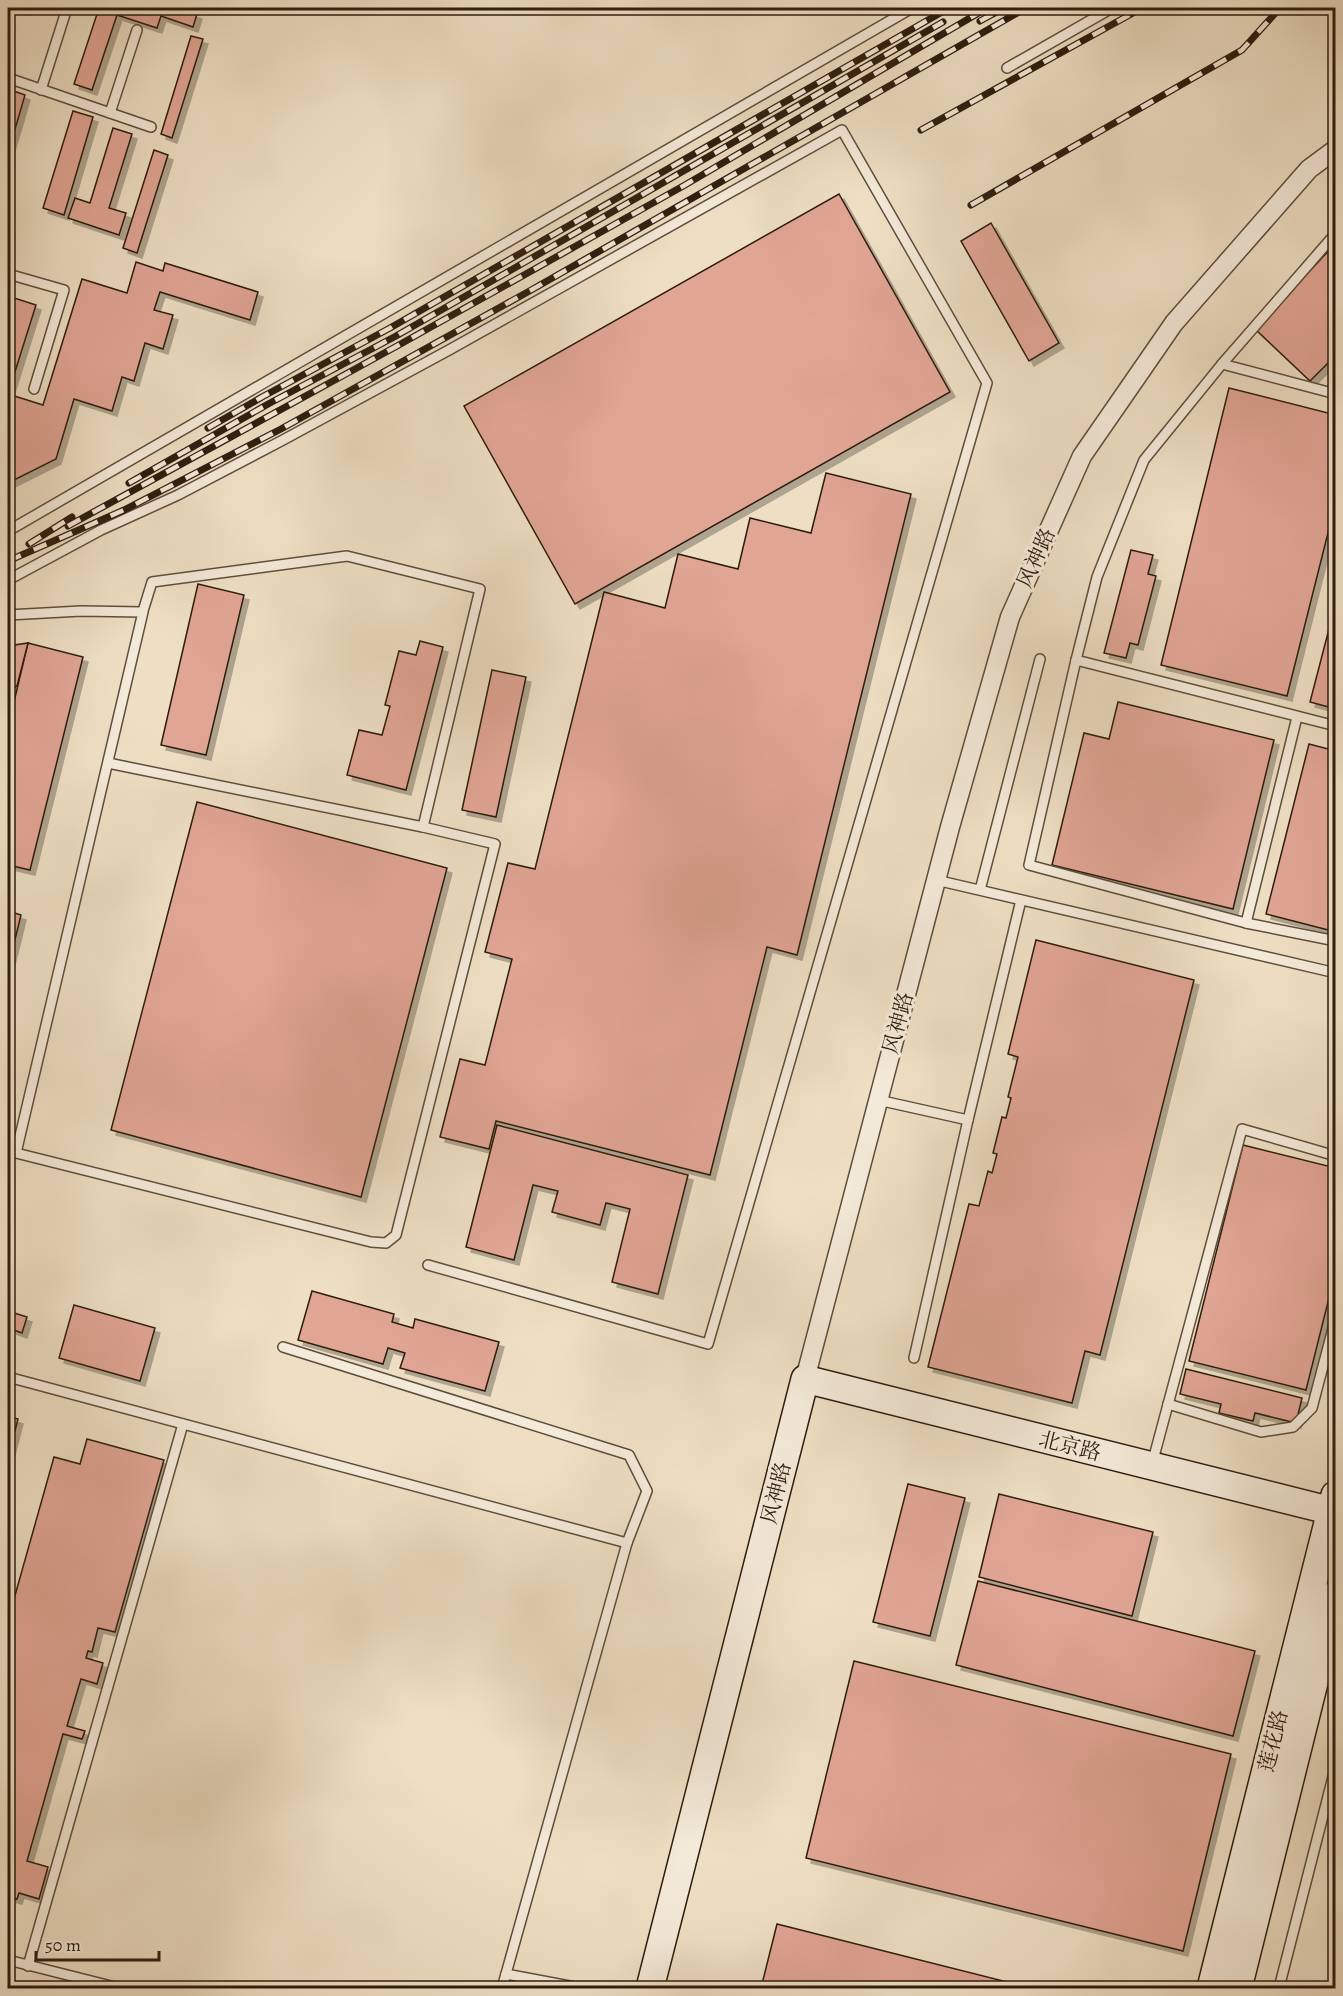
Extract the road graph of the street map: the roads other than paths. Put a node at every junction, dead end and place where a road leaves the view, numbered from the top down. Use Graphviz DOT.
graph roads {
  1 [pos="67,8"];
  2 [pos="912,8"];
  3 [pos="1112,8"];
  4 [pos="137,30"];
  5 [pos="1007,68"];
  6 [pos="8,78"];
  7 [pos="41,90"];
  8 [pos="110,113"];
  9 [pos="151,127"];
  10 [pos="1335,149"];
  11 [pos="1335,233"];
  12 [pos="8,274"];
  13 [pos="1222,364"];
  14 [pos="34,389"];
  15 [pos="1335,394"];
  16 [pos="8,531"];
  17 [pos="8,580"];
  18 [pos="142,611"];
  19 [pos="8,615"];
  20 [pos="1040,659"];
  21 [pos="1076,660"];
  22 [pos="1297,717"];
  23 [pos="1335,726"];
  24 [pos="108,763"];
  25 [pos="423,827"];
  26 [pos="936,879"];
  27 [pos="980,890"];
  28 [pos="1022,900"];
  29 [pos="1246,923"];
  30 [pos="1335,942"];
  31 [pos="1335,973"];
  32 [pos="878,1100"];
  33 [pos="968,1120"];
  34 [pos="1335,1156"];
  35 [pos="428,1265"];
  36 [pos="1335,1317"];
  37 [pos="283,1347"];
  38 [pos="914,1358"];
  39 [pos="8,1377"];
  40 [pos="805,1380"];
  41 [pos="1168,1404"];
  42 [pos="183,1424"];
  43 [pos="1152,1466"];
  44 [pos="1334,1506"];
  45 [pos="627,1543"];
  46 [pos="1335,1594"];
  47 [pos="1335,1766"];
  48 [pos="8,1960"];
  49 [pos="28,1966"];
  50 [pos="506,1974"];
  51 [pos="119,1989"];
  52 [pos="502,1989"];
  53 [pos="580,1989"];
  54 [pos="650,1989"];
  55 [pos="1211,1989"];
  56 [pos="1238,1989"];
  57 [pos="1279,1989"];
  1 -- 7 [label="lane"];
  2 -- 16 [label="lane"];
  3 -- 5 [label="lane"];
  4 -- 8 [label="lane"];
  6 -- 7 [label="lane"];
  7 -- 8 [label="lane"];
  8 -- 9 [label="lane"];
  10 -- 26 [label="street, 风神路"];
  11 -- 13 [label="lane"];
  12 -- 14 [label="lane"];
  13 -- 15 [label="lane"];
  13 -- 21 [label="lane"];
  17 -- 35 [label="lane"];
  18 -- 19 [label="lane"];
  18 -- 24 [label="lane"];
  18 -- 25 [label="lane"];
  20 -- 27 [label="lane"];
  21 -- 22 [label="lane"];
  21 -- 29 [label="lane"];
  22 -- 23 [label="lane"];
  22 -- 29 [label="lane"];
  24 -- 25 [label="lane"];
  24 -- 25 [label="lane"];
  26 -- 27 [label="lane"];
  26 -- 32 [label="street, 风神路"];
  27 -- 28 [label="lane"];
  28 -- 31 [label="lane"];
  28 -- 33 [label="lane"];
  29 -- 30 [label="lane"];
  32 -- 33 [label="lane"];
  32 -- 40 [label="street, 风神路"];
  33 -- 38 [label="lane"];
  34 -- 41 [label="lane"];
  36 -- 41 [label="lane"];
  37 -- 45 [label="lane"];
  39 -- 42 [label="lane"];
  40 -- 43 [label="street, 北京路"];
  40 -- 54 [label="street, 风神路"];
  41 -- 43 [label="lane"];
  42 -- 45 [label="lane"];
  42 -- 49 [label="lane"];
  43 -- 44 [label="street, 北京路"];
  44 -- 55 [label="street, 莲花路"];
  45 -- 50 [label="lane"];
  46 -- 56 [label="street, 莲花路"];
  47 -- 57 [label="lane"];
  48 -- 49 [label="lane"];
  49 -- 51 [label="lane"];
  50 -- 52 [label="lane"];
  50 -- 53 [label="lane"];
}
